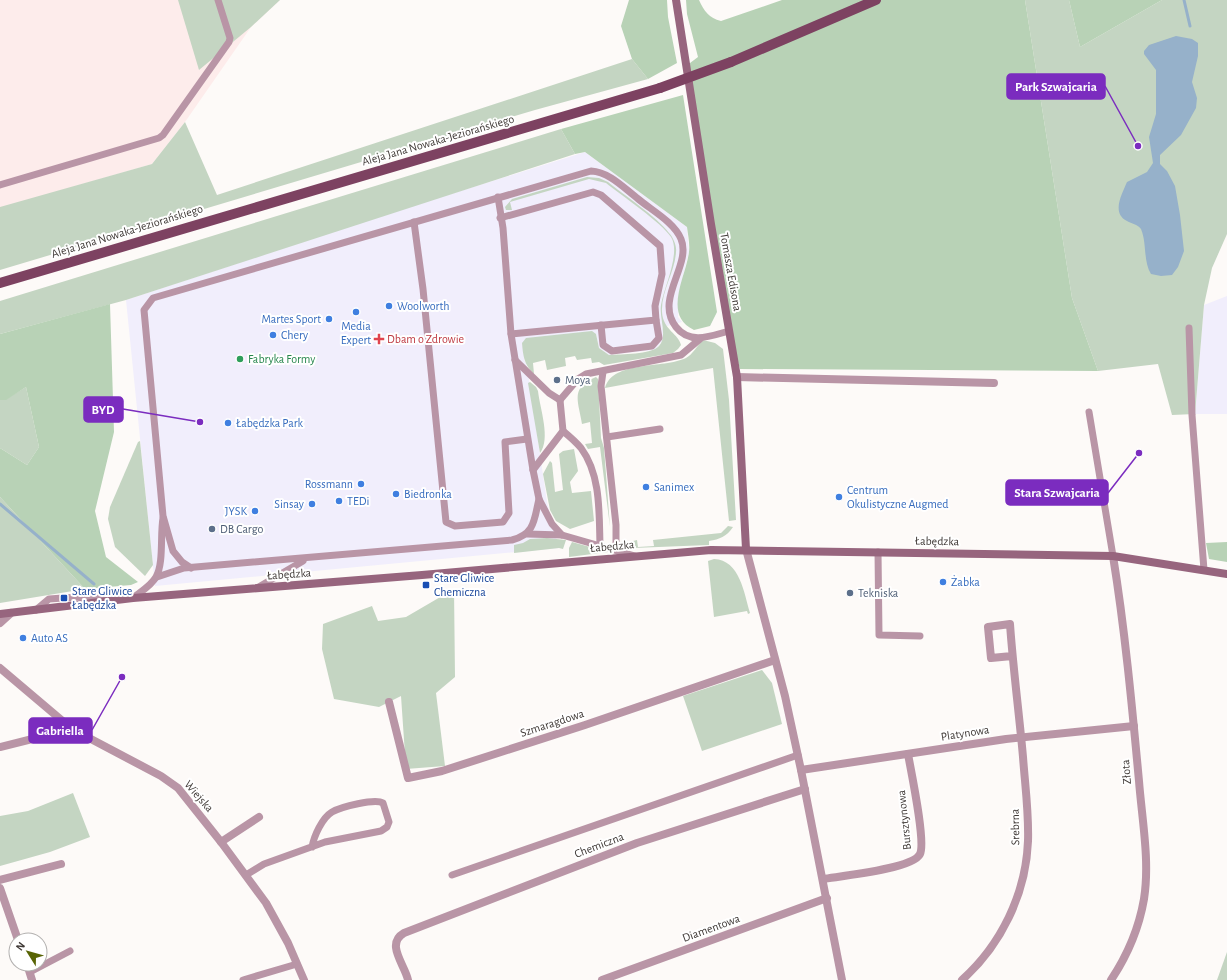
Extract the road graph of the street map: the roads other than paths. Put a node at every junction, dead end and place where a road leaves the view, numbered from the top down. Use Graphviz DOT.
graph roads {
  1 [pos="218,0"];
  2 [pos="676,0"];
  3 [pos="876,0"];
  4 [pos="0,185"];
  5 [pos="498,198"];
  6 [pos="500,218"];
  7 [pos="414,222"];
  8 [pos="40,271"];
  9 [pos="0,283"];
  10 [pos="0,289"];
  11 [pos="656,320"];
  12 [pos="601,325"];
  13 [pos="1189,328"];
  14 [pos="729,331"];
  15 [pos="511,334"];
  16 [pos="700,339"];
  17 [pos="515,360"];
  18 [pos="603,372"];
  19 [pos="737,377"];
  20 [pos="994,384"];
  21 [pos="560,400"];
  22 [pos="1089,412"];
  23 [pos="660,429"];
  24 [pos="563,431"];
  25 [pos="607,437"];
  26 [pos="527,439"];
  27 [pos="533,470"];
  28 [pos="539,499"];
  29 [pos="163,516"];
  30 [pos="527,534"];
  31 [pos="562,535"];
  32 [pos="600,545"];
  33 [pos="746,549"];
  34 [pos="616,550"];
  35 [pos="878,552"];
  36 [pos="635,556"];
  37 [pos="1113,556"];
  38 [pos="304,560"];
  39 [pos="191,568"];
  40 [pos="1204,570"];
  41 [pos="1227,574"];
  42 [pos="156,577"];
  43 [pos="256,588"];
  44 [pos="133,598"];
  45 [pos="11,613"];
  46 [pos="0,614"];
  47 [pos="0,624"];
  48 [pos="920,636"];
  49 [pos="1012,656"];
  50 [pos="775,660"];
  51 [pos="0,668"];
  52 [pos="389,702"];
  53 [pos="1134,726"];
  54 [pos="72,729"];
  55 [pos="1021,738"];
  56 [pos="0,747"];
  57 [pos="908,754"];
  58 [pos="798,755"];
  59 [pos="801,770"];
  60 [pos="805,789"];
  61 [pos="259,816"];
  62 [pos="221,842"];
  63 [pos="312,847"];
  64 [pos="61,864"];
  65 [pos="246,875"];
  66 [pos="452,875"];
  67 [pos="823,879"];
  68 [pos="0,880"];
  69 [pos="0,888"];
  70 [pos="827,898"];
  71 [pos="15,932"];
  72 [pos="70,951"];
  73 [pos="48,963"];
  74 [pos="297,964"];
  75 [pos="243,980"];
  76 [pos="304,980"];
  77 [pos="408,980"];
  78 [pos="602,980"];
  79 [pos="842,980"];
  80 [pos="962,980"];
  81 [pos="1111,980"];
  1 -- 4 [label="lane"];
  2 -- 14 [label="street, Tomasza Edisona"];
  3 -- 8 [label="main road, Aleja Jana Nowaka-Jeziorańskiego, bridge"];
  5 -- 6 [label="lane"];
  5 -- 7 [label="lane"];
  5 -- 16 [label="lane"];
  6 -- 11 [label="lane"];
  6 -- 15 [label="lane"];
  7 -- 26 [label="lane"];
  7 -- 29 [label="lane"];
  8 -- 9 [label="main road, Aleja Jana Nowaka-Jeziorańskiego"];
  8 -- 10 [label="main road"];
  11 -- 12 [label="lane"];
  11 -- 12 [label="lane"];
  12 -- 15 [label="lane"];
  13 -- 40 [label="lane"];
  14 -- 16 [label="lane"];
  14 -- 19 [label="street, Tomasza Edisona"];
  15 -- 17 [label="lane"];
  16 -- 18 [label="lane"];
  17 -- 21 [label="lane"];
  17 -- 26 [label="lane"];
  18 -- 21 [label="lane"];
  18 -- 25 [label="lane"];
  19 -- 20 [label="street"];
  19 -- 33 [label="street, Tomasza Edisona"];
  21 -- 24 [label="lane"];
  22 -- 37 [label="lane"];
  23 -- 25 [label="lane"];
  24 -- 27 [label="lane"];
  24 -- 32 [label="lane"];
  25 -- 34 [label="lane"];
  26 -- 27 [label="lane"];
  27 -- 28 [label="lane"];
  28 -- 30 [label="lane"];
  28 -- 31 [label="lane"];
  29 -- 39 [label="lane"];
  29 -- 42 [label="lane"];
  30 -- 31 [label="lane"];
  30 -- 38 [label="lane"];
  31 -- 32 [label="lane"];
  32 -- 34 [label="lane"];
  33 -- 35 [label="street, Łabędzka"];
  33 -- 36 [label="street, Łabędzka"];
  33 -- 50 [label="street"];
  34 -- 36 [label="lane"];
  35 -- 37 [label="street, Łabędzka"];
  35 -- 48 [label="lane"];
  36 -- 43 [label="street, Łabędzka"];
  37 -- 40 [label="street, Łabędzka"];
  37 -- 53 [label="street, Złota"];
  38 -- 39 [label="lane"];
  38 -- 43 [label="lane"];
  39 -- 42 [label="lane"];
  40 -- 41 [label="street, Łabędzka"];
  42 -- 44 [label="lane"];
  43 -- 44 [label="street, Łabędzka"];
  44 -- 45 [label="street, Łabędzka"];
  45 -- 46 [label="street, Łabędzka"];
  45 -- 47 [label="street"];
  49 -- 49 [label="street, Srebrna"];
  49 -- 55 [label="street, Srebrna"];
  50 -- 52 [label="street, Szmaragdowa"];
  50 -- 58 [label="street"];
  51 -- 54 [label="street, Wiejska"];
  53 -- 55 [label="street, Platynowa"];
  53 -- 81 [label="street, Złota"];
  54 -- 56 [label="street"];
  54 -- 62 [label="street, Wiejska"];
  55 -- 57 [label="street, Platynowa"];
  55 -- 80 [label="street, Srebrna"];
  57 -- 59 [label="street, Platynowa"];
  57 -- 67 [label="street, Bursztynowa"];
  58 -- 59 [label="street"];
  58 -- 66 [label="lane"];
  59 -- 60 [label="street"];
  60 -- 67 [label="street"];
  60 -- 77 [label="street, Chemiczna"];
  61 -- 62 [label="street"];
  62 -- 65 [label="street, Wiejska"];
  63 -- 63 [label="lane"];
  63 -- 65 [label="lane"];
  64 -- 68 [label="street"];
  65 -- 74 [label="street, Wiejska"];
  67 -- 70 [label="street"];
  69 -- 71 [label="street"];
  70 -- 78 [label="street, Diamentowa"];
  70 -- 79 [label="street"];
  72 -- 73 [label="lane"];
  74 -- 75 [label="lane"];
  74 -- 76 [label="street, Wiejska"];
}
